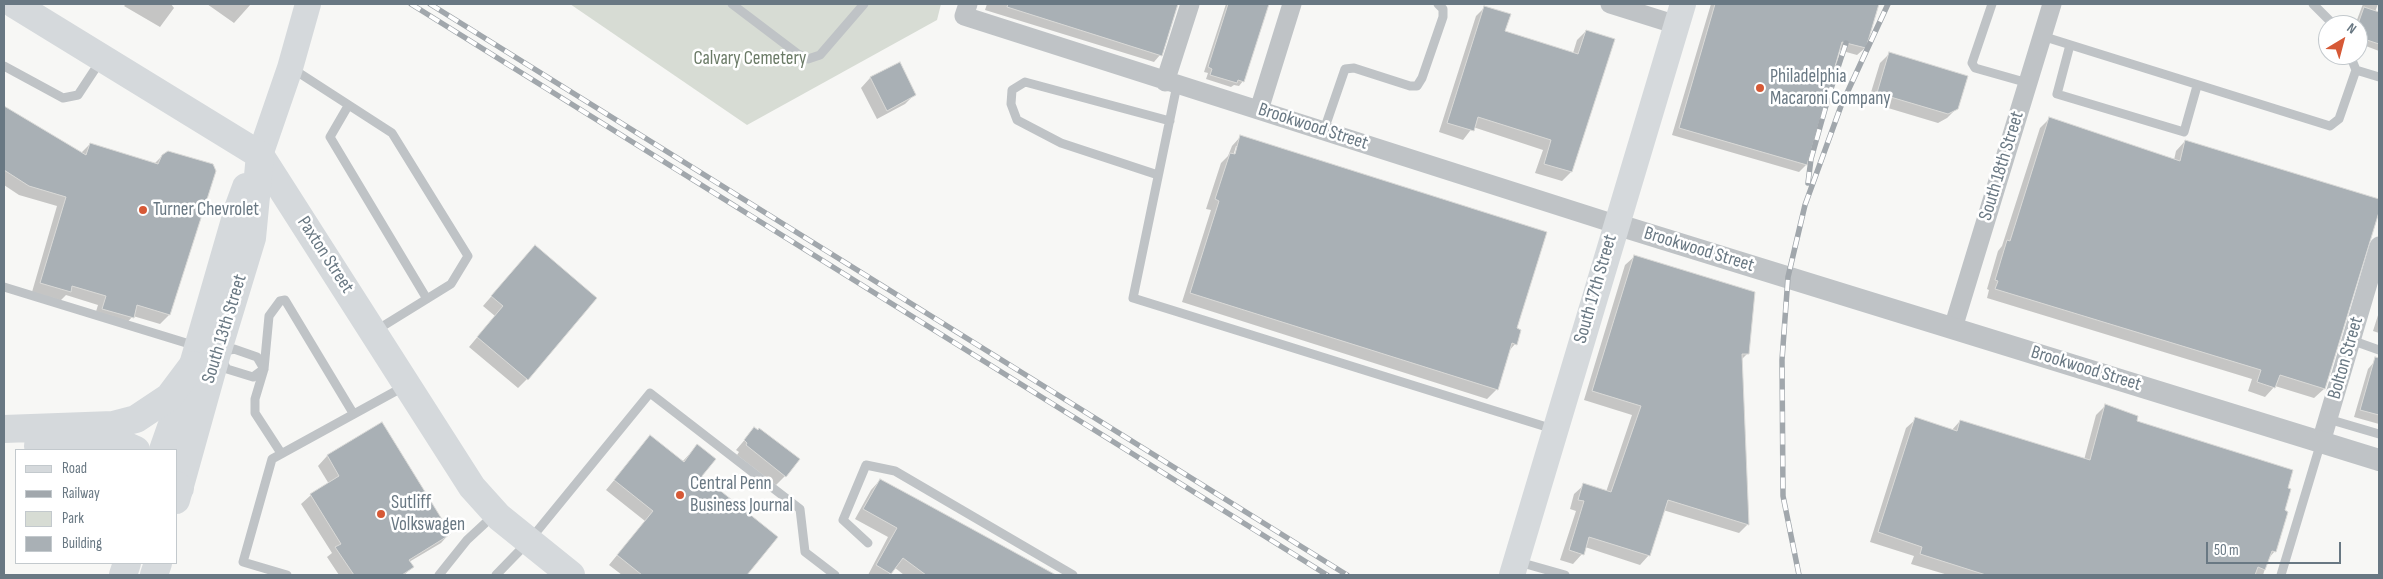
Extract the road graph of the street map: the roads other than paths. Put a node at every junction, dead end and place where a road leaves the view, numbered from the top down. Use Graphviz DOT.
graph roads {
  1 [pos="14,4"];
  2 [pos="732,4"];
  3 [pos="864,4"];
  4 [pos="1190,4"];
  5 [pos="1292,4"];
  6 [pos="1438,4"];
  7 [pos="1610,4"];
  8 [pos="1992,4"];
  9 [pos="2052,4"];
  10 [pos="2313,4"];
  11 [pos="307,9"];
  12 [pos="966,10"];
  13 [pos="1680,14"];
  14 [pos="2324,15"];
  15 [pos="2042,36"];
  16 [pos="2070,45"];
  17 [pos="103,56"];
  18 [pos="2354,65"];
  19 [pos="4,66"];
  20 [pos="290,68"];
  21 [pos="2356,70"];
  22 [pos="2379,76"];
  23 [pos="1171,83"];
  24 [pos="2028,83"];
  25 [pos="2197,86"];
  26 [pos="348,106"];
  27 [pos="1259,110"];
  28 [pos="1170,121"];
  29 [pos="1324,130"];
  30 [pos="260,155"];
  31 [pos="1158,175"];
  32 [pos="1615,224"];
  33 [pos="2379,246"];
  34 [pos="4,287"];
  35 [pos="427,299"];
  36 [pos="1953,328"];
  37 [pos="374,332"];
  38 [pos="2351,340"];
  39 [pos="2379,350"];
  40 [pos="203,355"];
  41 [pos="264,370"];
  42 [pos="408,385"];
  43 [pos="353,413"];
  44 [pos="2328,419"];
  45 [pos="59,428"];
  46 [pos="4,429"];
  47 [pos="1555,430"];
  48 [pos="2379,434"];
  49 [pos="2321,442"];
  50 [pos="4,448"];
  51 [pos="83,449"];
  52 [pos="134,449"];
  53 [pos="163,449"];
  54 [pos="281,453"];
  55 [pos="2379,460"];
  56 [pos="178,486"];
  57 [pos="496,514"];
  58 [pos="529,541"];
  59 [pos="868,543"];
  60 [pos="1514,568"];
  61 [pos="287,575"];
  62 [pos="439,575"];
  63 [pos="496,575"];
  64 [pos="571,575"];
  65 [pos="836,575"];
  66 [pos="1073,575"];
  67 [pos="1564,575"];
  68 [pos="2281,575"];
  1 -- 17 [label="main road, Paxton Street"];
  2 -- 3 [label="lane"];
  4 -- 23 [label="street"];
  5 -- 27 [label="street"];
  6 -- 29 [label="lane"];
  7 -- 13 [label="street"];
  8 -- 24 [label="lane"];
  9 -- 15 [label="street, South 18th Street"];
  10 -- 14 [label="lane"];
  11 -- 20 [label="main road, South 13th Street"];
  12 -- 23 [label="street, Brookwood Street"];
  13 -- 32 [label="main road, South 17th Street"];
  15 -- 16 [label="lane"];
  15 -- 24 [label="street, South 18th Street"];
  16 -- 25 [label="lane"];
  16 -- 25 [label="lane"];
  17 -- 19 [label="lane"];
  17 -- 30 [label="main road, Paxton Street"];
  18 -- 21 [label="lane"];
  20 -- 26 [label="lane"];
  20 -- 30 [label="main road, South 13th Street"];
  21 -- 22 [label="lane"];
  21 -- 25 [label="lane"];
  23 -- 27 [label="street, Brookwood Street"];
  23 -- 28 [label="lane"];
  24 -- 36 [label="street, South 18th Street"];
  26 -- 35 [label="lane"];
  26 -- 35 [label="lane"];
  27 -- 29 [label="street, Brookwood Street"];
  28 -- 31 [label="lane"];
  28 -- 31 [label="lane"];
  29 -- 32 [label="street, Brookwood Street"];
  30 -- 37 [label="main road, Paxton Street"];
  30 -- 40 [label="main road, South 13th Street"];
  31 -- 47 [label="lane"];
  32 -- 36 [label="street, Brookwood Street"];
  32 -- 47 [label="main road, South 17th Street"];
  33 -- 38 [label="street, Bolton Street"];
  34 -- 40 [label="lane"];
  35 -- 37 [label="lane"];
  36 -- 49 [label="street, Brookwood Street"];
  37 -- 42 [label="main road, Paxton Street"];
  38 -- 39 [label="lane"];
  38 -- 44 [label="street, Bolton Street"];
  40 -- 41 [label="lane"];
  40 -- 41 [label="lane"];
  40 -- 45 [label="main road"];
  40 -- 53 [label="main road, South 13th Street"];
  40 -- 56 [label="main road, South 13th Street"];
  41 -- 43 [label="lane"];
  41 -- 54 [label="lane"];
  42 -- 43 [label="lane"];
  42 -- 57 [label="main road, Paxton Street"];
  43 -- 54 [label="lane"];
  44 -- 48 [label="lane"];
  44 -- 49 [label="street, Bolton Street"];
  45 -- 46 [label="main road"];
  45 -- 52 [label="main road"];
  47 -- 60 [label="main road, South 17th Street"];
  49 -- 55 [label="street, Brookwood Street"];
  49 -- 68 [label="lane"];
  50 -- 51 [label="main road"];
  54 -- 61 [label="lane"];
  57 -- 58 [label="main road, Paxton Street"];
  57 -- 62 [label="lane"];
  58 -- 63 [label="lane"];
  58 -- 64 [label="main road, Paxton Street"];
  58 -- 65 [label="lane"];
  59 -- 66 [label="lane"];
  60 -- 67 [label="lane"];
}
